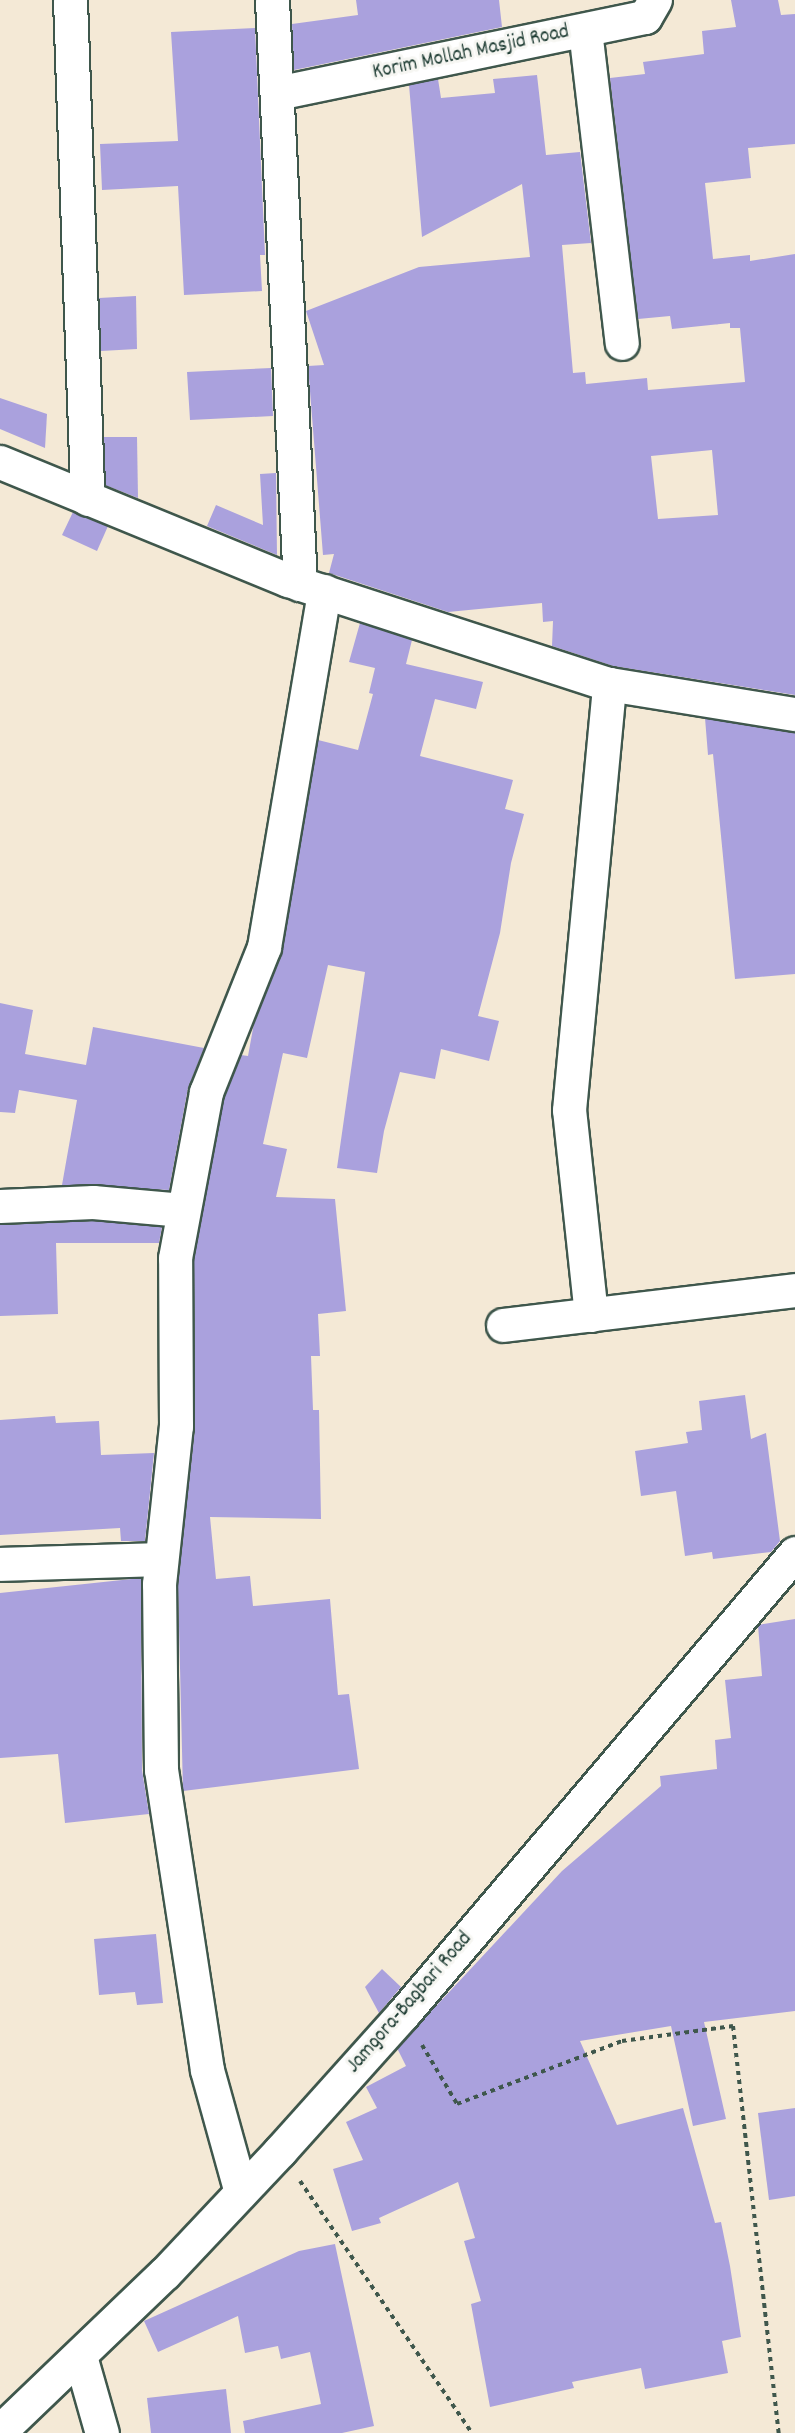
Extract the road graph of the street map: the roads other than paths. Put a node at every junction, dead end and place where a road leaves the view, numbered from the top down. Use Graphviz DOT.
graph roads {
  1 [pos="70,0"];
  2 [pos="272,0"];
  3 [pos="655,0"];
  4 [pos="597,19"];
  5 [pos="277,93"];
  6 [pos="622,343"];
  7 [pos="0,462"];
  8 [pos="87,499"];
  9 [pos="312,587"];
  10 [pos="609,684"];
  11 [pos="795,714"];
  12 [pos="0,1206"];
  13 [pos="183,1210"];
  14 [pos="795,1290"];
  15 [pos="591,1315"];
  16 [pos="503,1325"];
  17 [pos="795,1553"];
  18 [pos="161,1559"];
  19 [pos="0,1564"];
  20 [pos="240,2189"];
  21 [pos="80,2356"];
  22 [pos="0,2431"];
  23 [pos="102,2433"];
  1 -- 8 [label="street"];
  2 -- 5 [label="street"];
  3 -- 4 [label="street, Korim Mollah Masjid Road"];
  4 -- 5 [label="street, Korim Mollah Masjid Road"];
  4 -- 6 [label="street"];
  5 -- 9 [label="street"];
  7 -- 8 [label="street"];
  8 -- 9 [label="street"];
  9 -- 10 [label="street"];
  9 -- 13 [label="street"];
  10 -- 11 [label="street"];
  10 -- 15 [label="street"];
  12 -- 13 [label="street"];
  13 -- 18 [label="street"];
  14 -- 15 [label="street"];
  15 -- 16 [label="street"];
  17 -- 20 [label="street, Jamgora-Bagbari Road"];
  18 -- 19 [label="street"];
  18 -- 20 [label="street"];
  20 -- 21 [label="street, Jamgora-Bagbari Road"];
  21 -- 22 [label="street, Jamgora-Bagbari Road"];
  21 -- 23 [label="street"];
}
